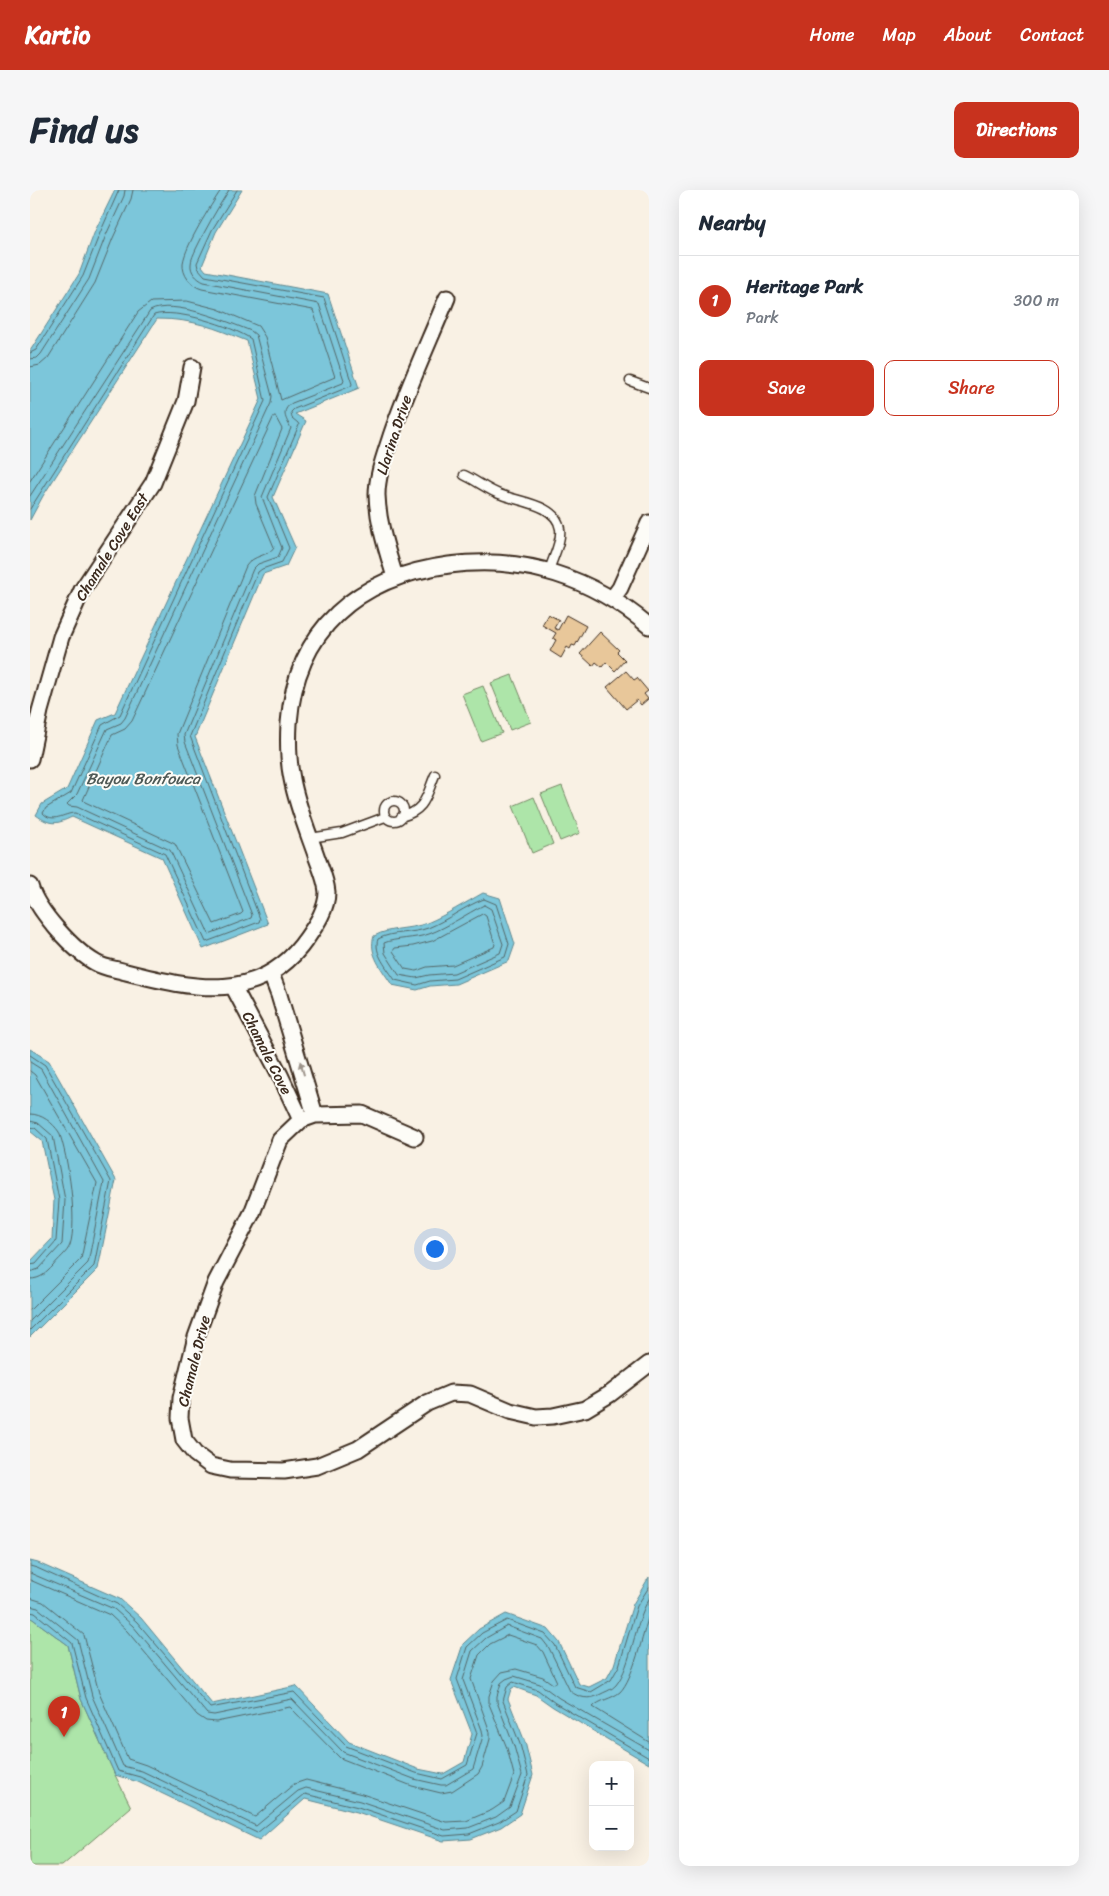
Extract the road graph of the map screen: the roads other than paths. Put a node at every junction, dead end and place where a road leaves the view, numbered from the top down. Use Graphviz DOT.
graph roads {
  1 [pos="447,298"];
  2 [pos="192,367"];
  3 [pos="630,381"];
  4 [pos="649,388"];
  5 [pos="464,475"];
  6 [pos="649,524"];
  7 [pos="549,570"];
  8 [pos="395,577"];
  9 [pos="612,599"];
  10 [pos="649,626"];
  11 [pos="30,759"];
  12 [pos="434,775"];
  13 [pos="386,817"];
  14 [pos="401,817"];
  15 [pos="310,838"];
  16 [pos="30,886"];
  17 [pos="271,974"];
  18 [pos="233,986"];
  19 [pos="308,1117"];
  20 [pos="415,1137"];
  21 [pos="649,1364"];
  1 -- 8 [label="street, Llarina Drive"];
  2 -- 11 [label="street, Chamale Cove East"];
  3 -- 4 [label="lane"];
  5 -- 7 [label="lane"];
  6 -- 9 [label="street"];
  7 -- 8 [label="street"];
  7 -- 9 [label="street"];
  8 -- 15 [label="street"];
  9 -- 10 [label="street"];
  12 -- 14 [label="lane"];
  13 -- 14 [label="lane"];
  13 -- 14 [label="lane"];
  13 -- 15 [label="lane"];
  15 -- 17 [label="street"];
  16 -- 18 [label="street"];
  17 -- 18 [label="street"];
  19 -- 17 [label="street, Chamale Cove, one-way"];
  18 -- 19 [label="street, Chamale Cove"];
  19 -- 20 [label="street"];
  19 -- 21 [label="street, Chamale Drive"];
}
